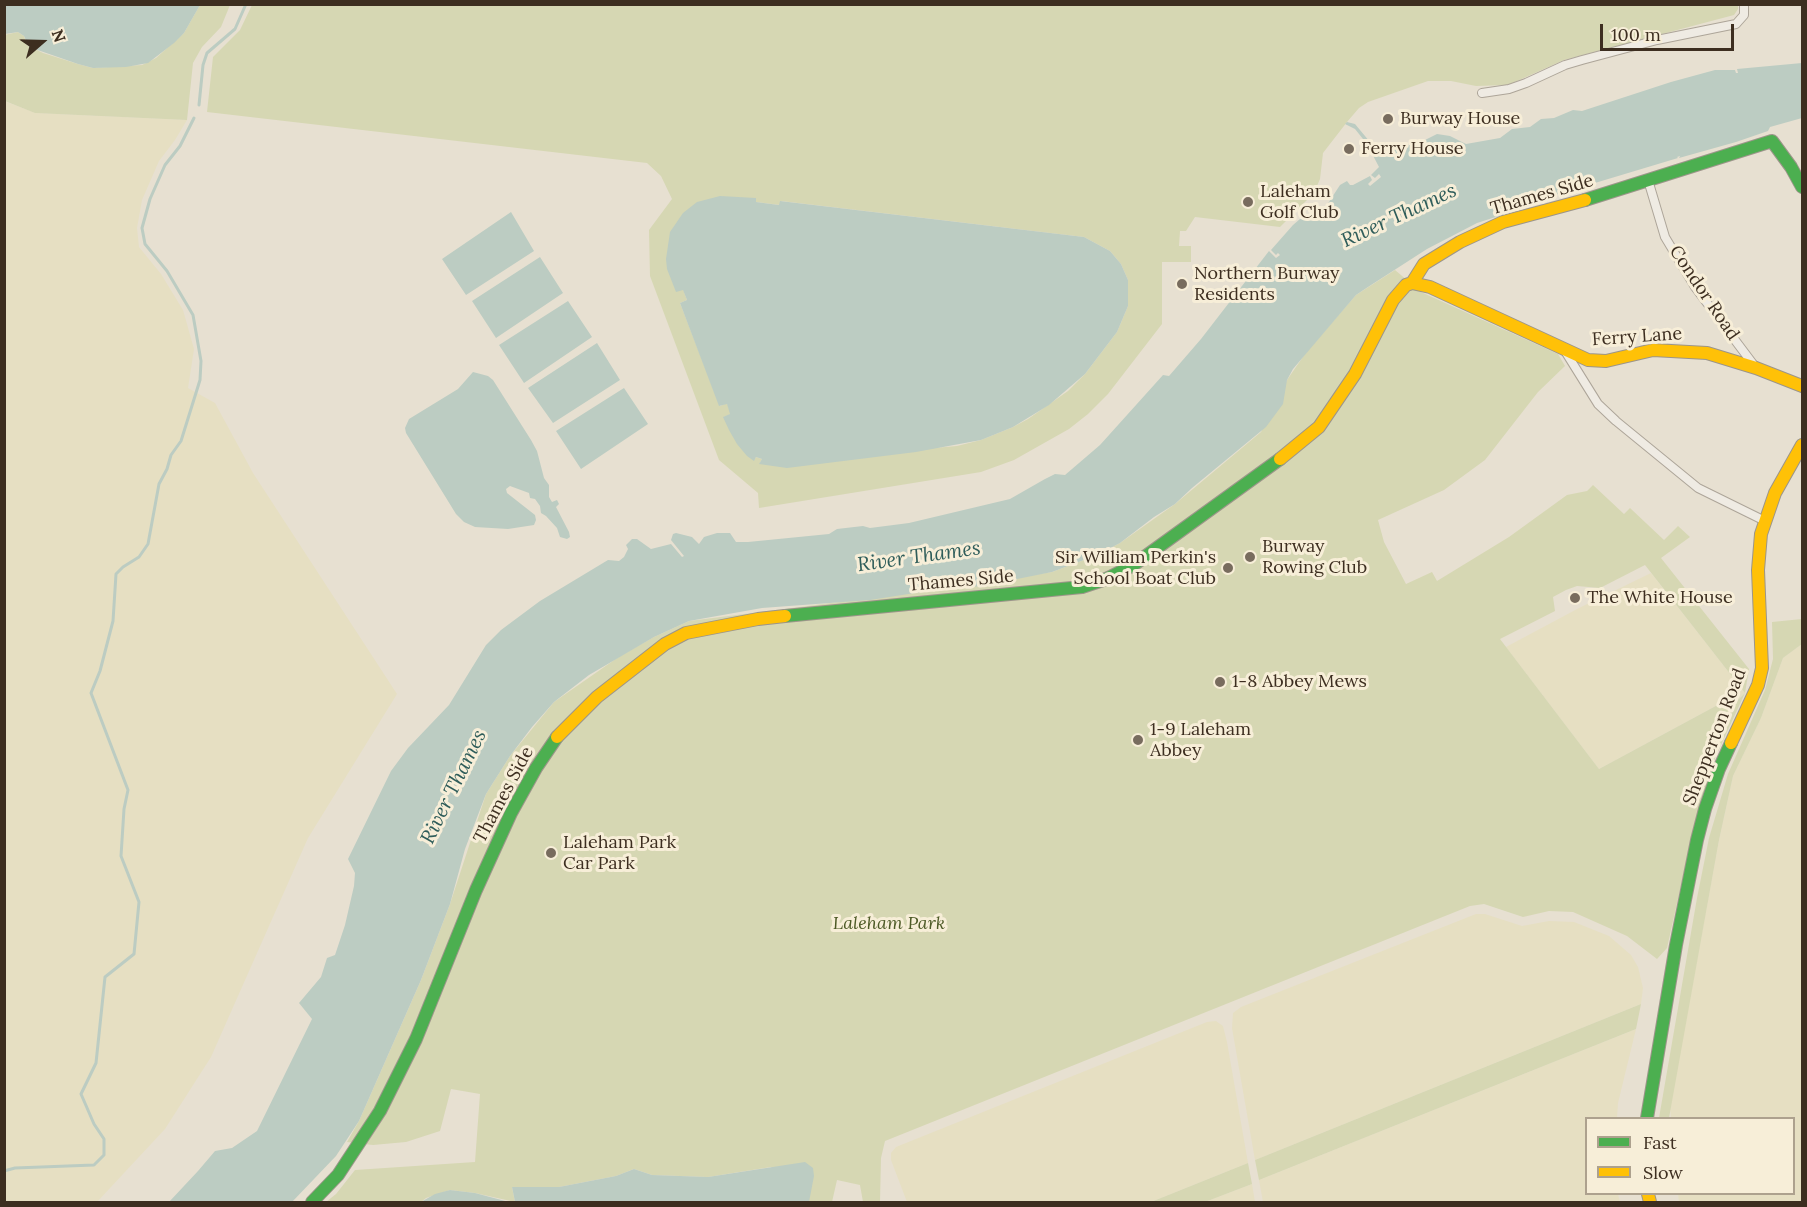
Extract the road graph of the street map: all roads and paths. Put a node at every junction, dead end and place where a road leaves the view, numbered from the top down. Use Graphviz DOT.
graph roads {
  1 [pos="1744,4"];
  2 [pos="1482,93"];
  3 [pos="1648,180"];
  4 [pos="1803,187"];
  5 [pos="1412,283"];
  6 [pos="1565,351"];
  7 [pos="1756,368"];
  8 [pos="1803,386"];
  9 [pos="1803,445"];
  10 [pos="1765,521"];
  11 [pos="1647,1117"];
  12 [pos="312,1203"];
  1 -- 2 [label="street"];
  3 -- 4 [label="street, Thames Side"];
  3 -- 5 [label="street, Thames Side"];
  3 -- 7 [label="street, Condor Road"];
  5 -- 6 [label="street, Ferry Lane"];
  5 -- 12 [label="street, Thames Side"];
  6 -- 7 [label="street, Ferry Lane"];
  6 -- 10 [label="street"];
  7 -- 8 [label="street, Ferry Lane"];
  9 -- 10 [label="street, Shepperton Road"];
  10 -- 11 [label="street, Shepperton Road"];
}
